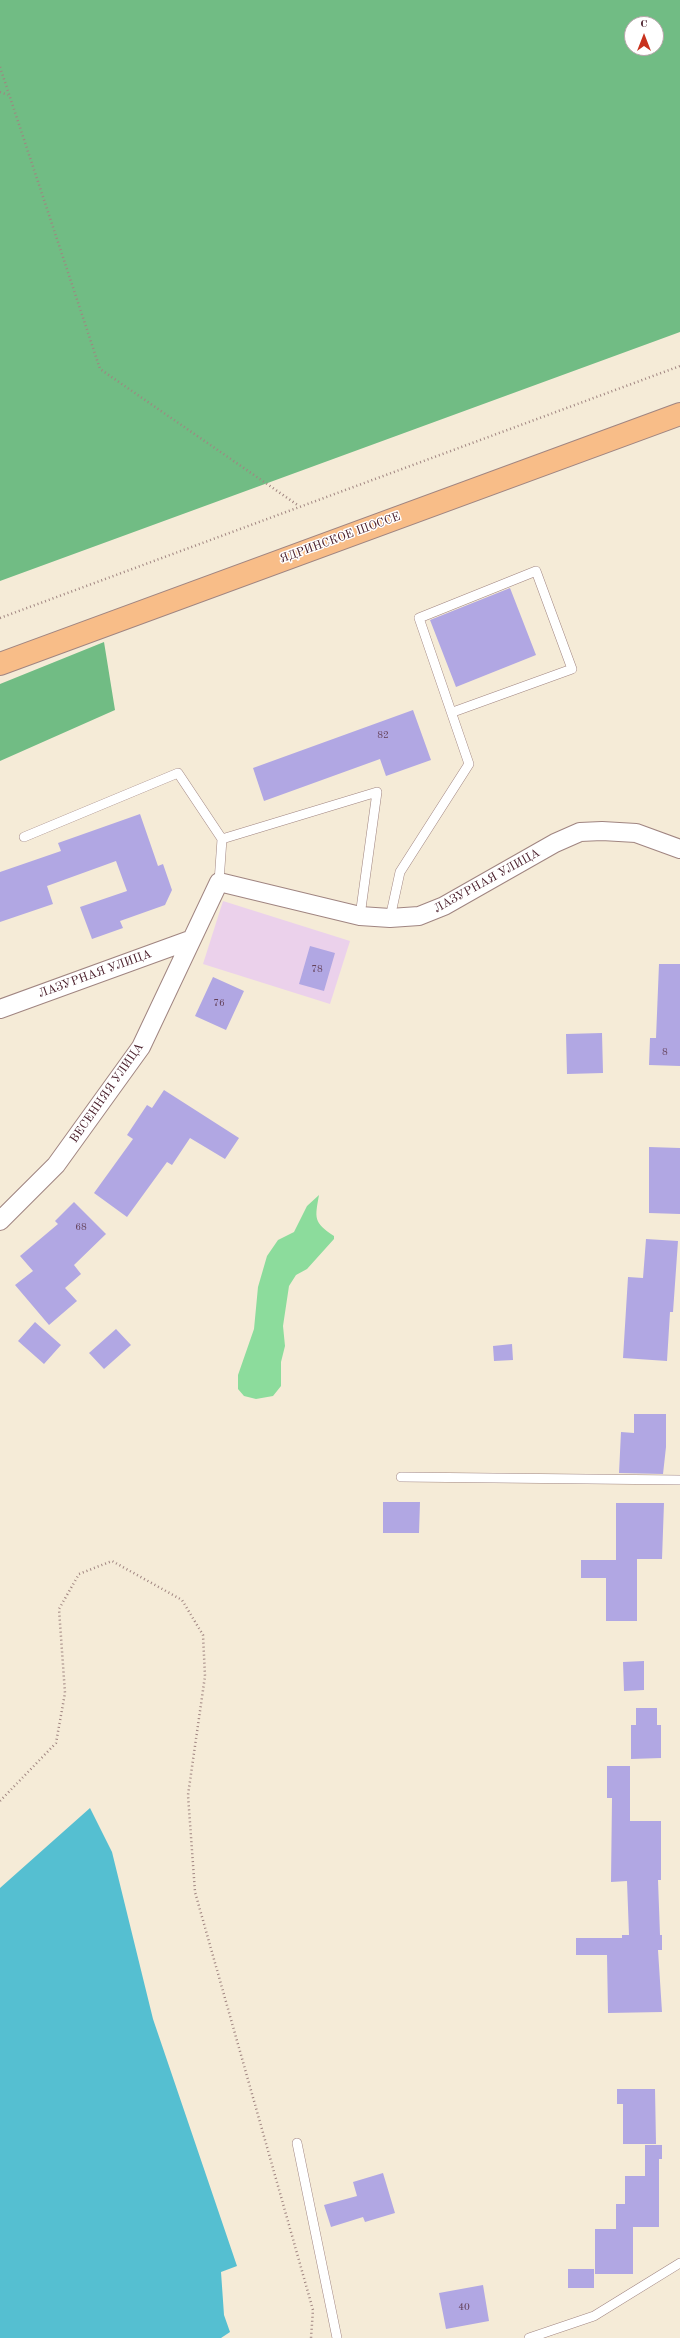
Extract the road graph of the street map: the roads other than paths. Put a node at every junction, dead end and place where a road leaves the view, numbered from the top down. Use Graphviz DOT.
graph roads {
  1 [pos="680,414"];
  2 [pos="0,664"];
  3 [pos="453,712"];
  4 [pos="24,838"];
  5 [pos="222,839"];
  6 [pos="680,849"];
  7 [pos="219,882"];
  8 [pos="360,916"];
  9 [pos="390,918"];
  10 [pos="190,940"];
  11 [pos="0,1009"];
  12 [pos="0,1221"];
  13 [pos="401,1477"];
  14 [pos="680,1480"];
  15 [pos="297,2143"];
  16 [pos="680,2263"];
  17 [pos="337,2338"];
  18 [pos="528,2338"];
  1 -- 2 [label="main road, ЯДРИНСКОЕ ШОССЕ"];
  3 -- 3 [label="lane"];
  3 -- 9 [label="lane"];
  4 -- 5 [label="lane"];
  5 -- 7 [label="lane"];
  5 -- 8 [label="lane"];
  6 -- 9 [label="street, ЛАЗУРНАЯ УЛИЦА"];
  7 -- 8 [label="street, ЛАЗУРНАЯ УЛИЦА"];
  7 -- 10 [label="street, ВЕСЕННЯЯ УЛИЦА"];
  8 -- 9 [label="street, ЛАЗУРНАЯ УЛИЦА"];
  10 -- 11 [label="street, ЛАЗУРНАЯ УЛИЦА"];
  10 -- 12 [label="street, ВЕСЕННЯЯ УЛИЦА"];
  13 -- 14 [label="lane"];
  15 -- 17 [label="lane"];
  16 -- 18 [label="lane"];
}
